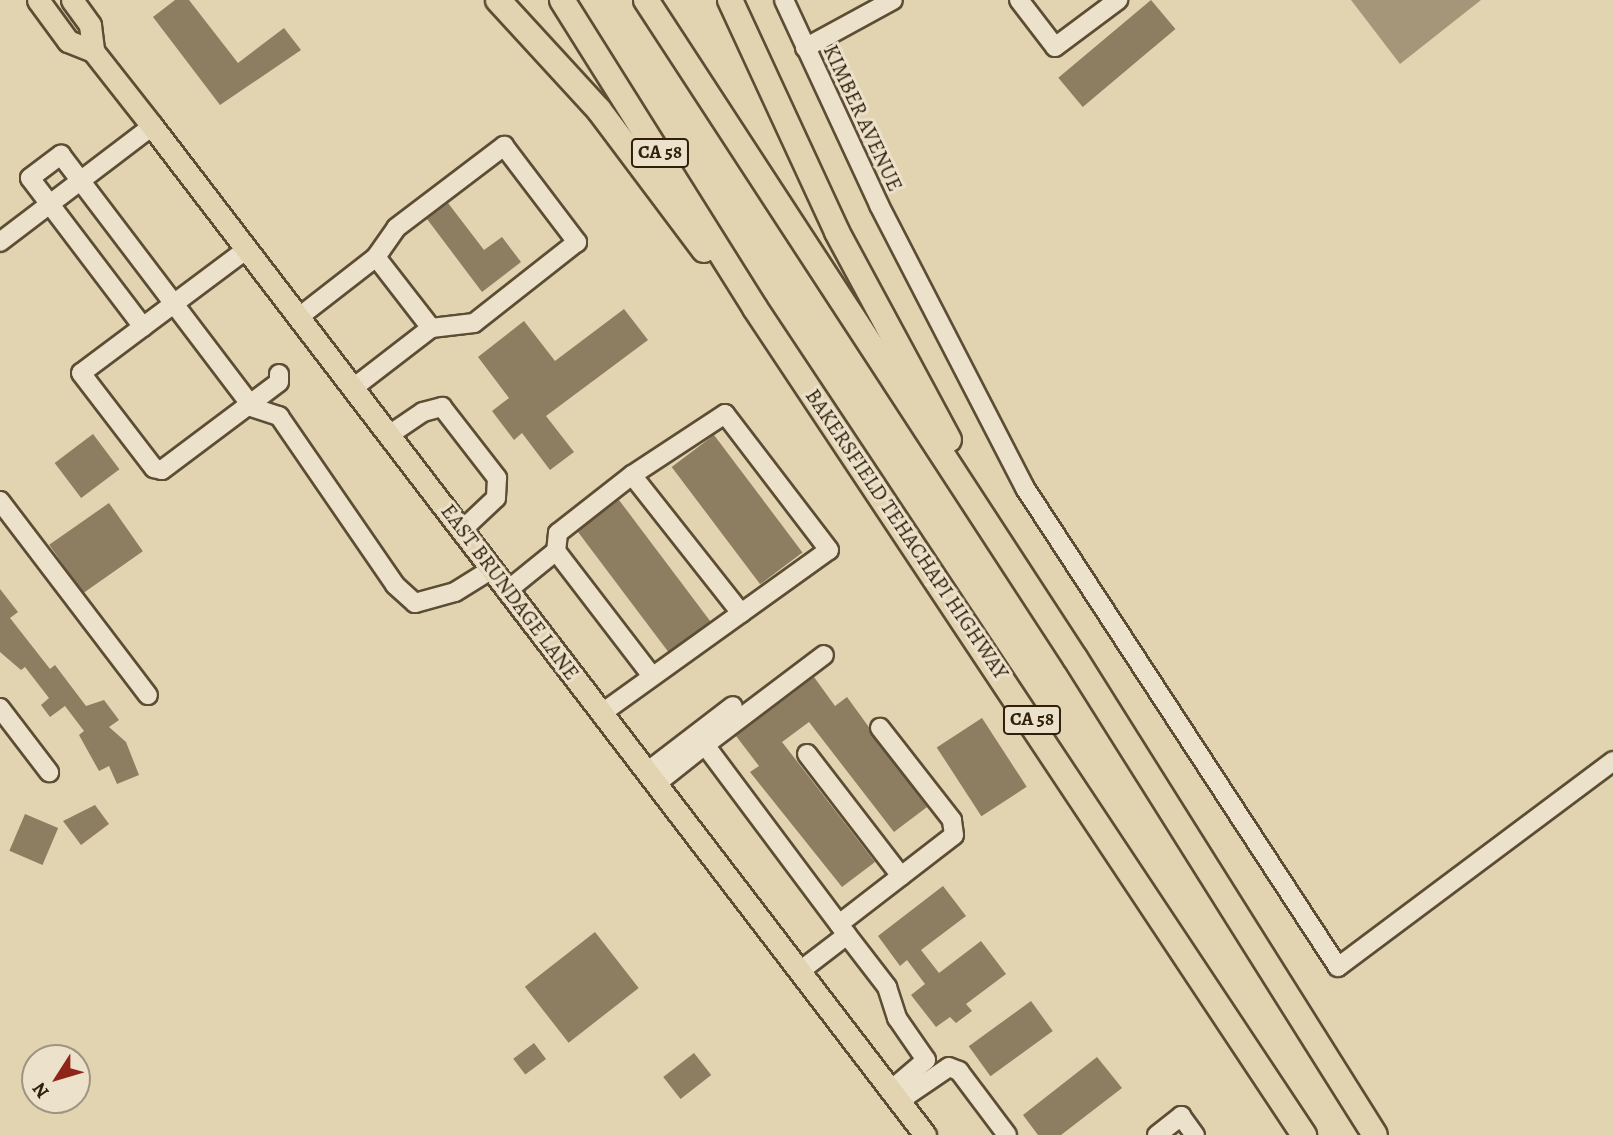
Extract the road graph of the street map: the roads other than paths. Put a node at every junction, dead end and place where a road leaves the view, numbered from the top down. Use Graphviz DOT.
graph roads {
  1 [pos="38,0"];
  2 [pos="72,0"];
  3 [pos="498,0"];
  4 [pos="562,0"];
  5 [pos="646,0"];
  6 [pos="730,0"];
  7 [pos="784,0"];
  8 [pos="892,0"];
  9 [pos="1019,0"];
  10 [pos="1118,0"];
  11 [pos="805,48"];
  12 [pos="93,51"];
  13 [pos="152,126"];
  14 [pos="80,181"];
  15 [pos="50,204"];
  16 [pos="0,242"];
  17 [pos="247,249"];
  18 [pos="376,257"];
  19 [pos="173,304"];
  20 [pos="755,308"];
  21 [pos="299,317"];
  22 [pos="143,327"];
  23 [pos="431,328"];
  24 [pos="279,374"];
  25 [pos="353,388"];
  26 [pos="249,405"];
  27 [pos="389,435"];
  28 [pos="632,475"];
  29 [pos="0,501"];
  30 [pos="978,512"];
  31 [pos="462,530"];
  32 [pos="556,551"];
  33 [pos="492,569"];
  34 [pos="508,590"];
  35 [pos="741,613"];
  36 [pos="824,655"];
  37 [pos="651,675"];
  38 [pos="148,695"];
  39 [pos="733,706"];
  40 [pos="0,708"];
  41 [pos="602,713"];
  42 [pos="880,727"];
  43 [pos="705,745"];
  44 [pos="807,754"];
  45 [pos="1613,761"];
  46 [pos="49,772"];
  47 [pos="652,778"];
  48 [pos="901,876"];
  49 [pos="843,930"];
  50 [pos="800,971"];
  51 [pos="895,1095"];
  52 [pos="925,1135"];
  53 [pos="1007,1135"];
  54 [pos="1157,1135"];
  55 [pos="1195,1135"];
  56 [pos="1304,1135"];
  57 [pos="1375,1135"];
  1 -- 12 [label="main road, EAST BRUNDAGE LANE"];
  2 -- 12 [label="main road, EAST BRUNDAGE LANE"];
  3 -- 20 [label="highway"];
  4 -- 20 [label="highway, BAKERSFIELD TEHACHAPI HIGHWAY / CA 58"];
  5 -- 30 [label="highway"];
  6 -- 30 [label="highway"];
  7 -- 11 [label="street, KIMBER AVENUE"];
  8 -- 11 [label="street"];
  9 -- 10 [label="street"];
  11 -- 45 [label="street, KIMBER AVENUE"];
  12 -- 13 [label="main road, EAST BRUNDAGE LANE"];
  13 -- 14 [label="street"];
  13 -- 17 [label="main road, EAST BRUNDAGE LANE"];
  14 -- 15 [label="street"];
  14 -- 15 [label="street"];
  14 -- 19 [label="street"];
  15 -- 16 [label="street"];
  15 -- 22 [label="street"];
  17 -- 19 [label="street"];
  17 -- 21 [label="main road, EAST BRUNDAGE LANE"];
  18 -- 21 [label="street"];
  18 -- 23 [label="street"];
  18 -- 23 [label="street"];
  19 -- 22 [label="street"];
  19 -- 26 [label="street"];
  20 -- 56 [label="highway, BAKERSFIELD TEHACHAPI HIGHWAY / CA 58"];
  21 -- 25 [label="main road, EAST BRUNDAGE LANE"];
  22 -- 26 [label="street"];
  23 -- 25 [label="street"];
  24 -- 26 [label="street"];
  25 -- 27 [label="main road, EAST BRUNDAGE LANE"];
  26 -- 33 [label="street"];
  27 -- 31 [label="main road, EAST BRUNDAGE LANE"];
  27 -- 31 [label="street"];
  28 -- 32 [label="street"];
  28 -- 35 [label="street"];
  28 -- 35 [label="street"];
  29 -- 38 [label="street"];
  30 -- 57 [label="highway"];
  31 -- 33 [label="main road, EAST BRUNDAGE LANE"];
  32 -- 34 [label="street"];
  32 -- 37 [label="street"];
  33 -- 34 [label="main road, EAST BRUNDAGE LANE"];
  34 -- 41 [label="main road, EAST BRUNDAGE LANE"];
  35 -- 37 [label="street"];
  36 -- 43 [label="street"];
  37 -- 41 [label="street"];
  39 -- 47 [label="street"];
  40 -- 46 [label="street"];
  41 -- 47 [label="main road, EAST BRUNDAGE LANE"];
  42 -- 48 [label="street"];
  43 -- 47 [label="street"];
  43 -- 49 [label="street"];
  44 -- 48 [label="street"];
  47 -- 50 [label="main road, EAST BRUNDAGE LANE"];
  48 -- 49 [label="street"];
  49 -- 50 [label="street"];
  49 -- 51 [label="street"];
  50 -- 51 [label="main road, EAST BRUNDAGE LANE"];
  51 -- 52 [label="main road, EAST BRUNDAGE LANE"];
  51 -- 53 [label="street"];
  54 -- 55 [label="street"];
}
